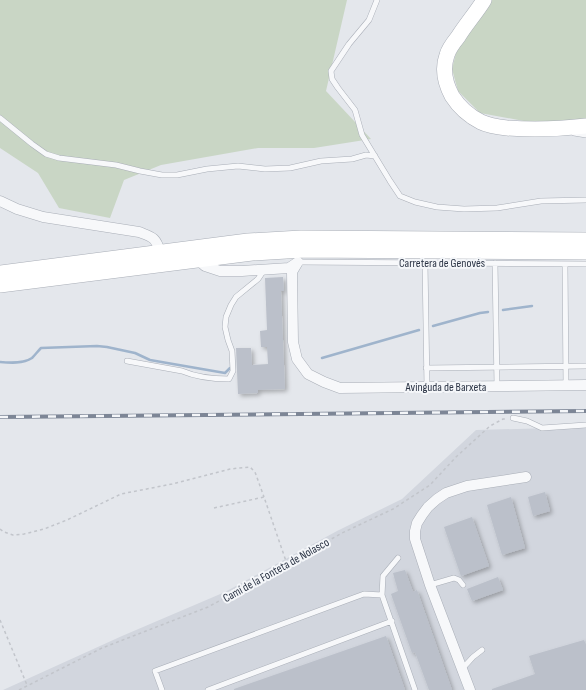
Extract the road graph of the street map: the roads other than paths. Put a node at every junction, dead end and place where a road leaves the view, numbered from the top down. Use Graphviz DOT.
graph roads {
  1 [pos="377,0"];
  2 [pos="484,0"];
  3 [pos="0,118"];
  4 [pos="586,126"];
  5 [pos="550,129"];
  6 [pos="586,135"];
  7 [pos="375,156"];
  8 [pos="586,200"];
  9 [pos="0,201"];
  10 [pos="586,240"];
  11 [pos="160,252"];
  12 [pos="586,252"];
  13 [pos="301,256"];
  14 [pos="198,259"];
  15 [pos="425,263"];
  16 [pos="495,263"];
  17 [pos="565,264"];
  18 [pos="586,264"];
  19 [pos="264,270"];
  20 [pos="0,273"];
  21 [pos="0,285"];
  22 [pos="127,361"];
  23 [pos="586,366"];
  24 [pos="496,367"];
  25 [pos="566,367"];
  26 [pos="426,368"];
  27 [pos="427,386"];
  28 [pos="497,386"];
  29 [pos="566,386"];
  30 [pos="586,386"];
  31 [pos="513,418"];
  32 [pos="586,425"];
  33 [pos="526,476"];
  34 [pos="398,558"];
  35 [pos="430,585"];
  36 [pos="463,585"];
  37 [pos="382,595"];
  38 [pos="392,621"];
  39 [pos="482,650"];
  40 [pos="462,669"];
  41 [pos="162,690"];
  42 [pos="208,690"];
  43 [pos="415,690"];
  44 [pos="470,690"];
  1 -- 7 [label="lane"];
  2 -- 5 [label="main road"];
  3 -- 7 [label="lane"];
  4 -- 5 [label="main road"];
  5 -- 6 [label="lane"];
  7 -- 8 [label="lane"];
  9 -- 11 [label="street"];
  10 -- 11 [label="main road"];
  11 -- 20 [label="main road"];
  12 -- 13 [label="main road"];
  13 -- 14 [label="main road"];
  13 -- 15 [label="lane, Carretera de Genovés"];
  13 -- 19 [label="street, Carretera de Genovés"];
  13 -- 27 [label="street, Avinguda de Barxeta"];
  14 -- 19 [label="street, Carretera de Genovés"];
  14 -- 21 [label="main road"];
  15 -- 16 [label="lane, Carretera de Genovés"];
  15 -- 26 [label="lane"];
  16 -- 17 [label="lane, Carretera de Genovés"];
  16 -- 24 [label="lane"];
  17 -- 18 [label="lane, Carretera de Genovés"];
  17 -- 25 [label="lane"];
  19 -- 22 [label="lane"];
  23 -- 25 [label="lane"];
  24 -- 25 [label="lane"];
  24 -- 26 [label="lane"];
  24 -- 28 [label="lane"];
  25 -- 29 [label="lane"];
  26 -- 27 [label="lane"];
  27 -- 28 [label="street, Avinguda de Barxeta"];
  28 -- 29 [label="street, Avinguda de Barxeta"];
  29 -- 30 [label="street, Avinguda de Barxeta"];
  31 -- 32 [label="lane"];
  33 -- 35 [label="street"];
  34 -- 37 [label="lane"];
  35 -- 36 [label="lane"];
  35 -- 40 [label="street"];
  37 -- 38 [label="lane"];
  37 -- 41 [label="lane"];
  38 -- 42 [label="lane"];
  38 -- 43 [label="lane"];
  39 -- 40 [label="lane"];
  40 -- 44 [label="street"];
}
